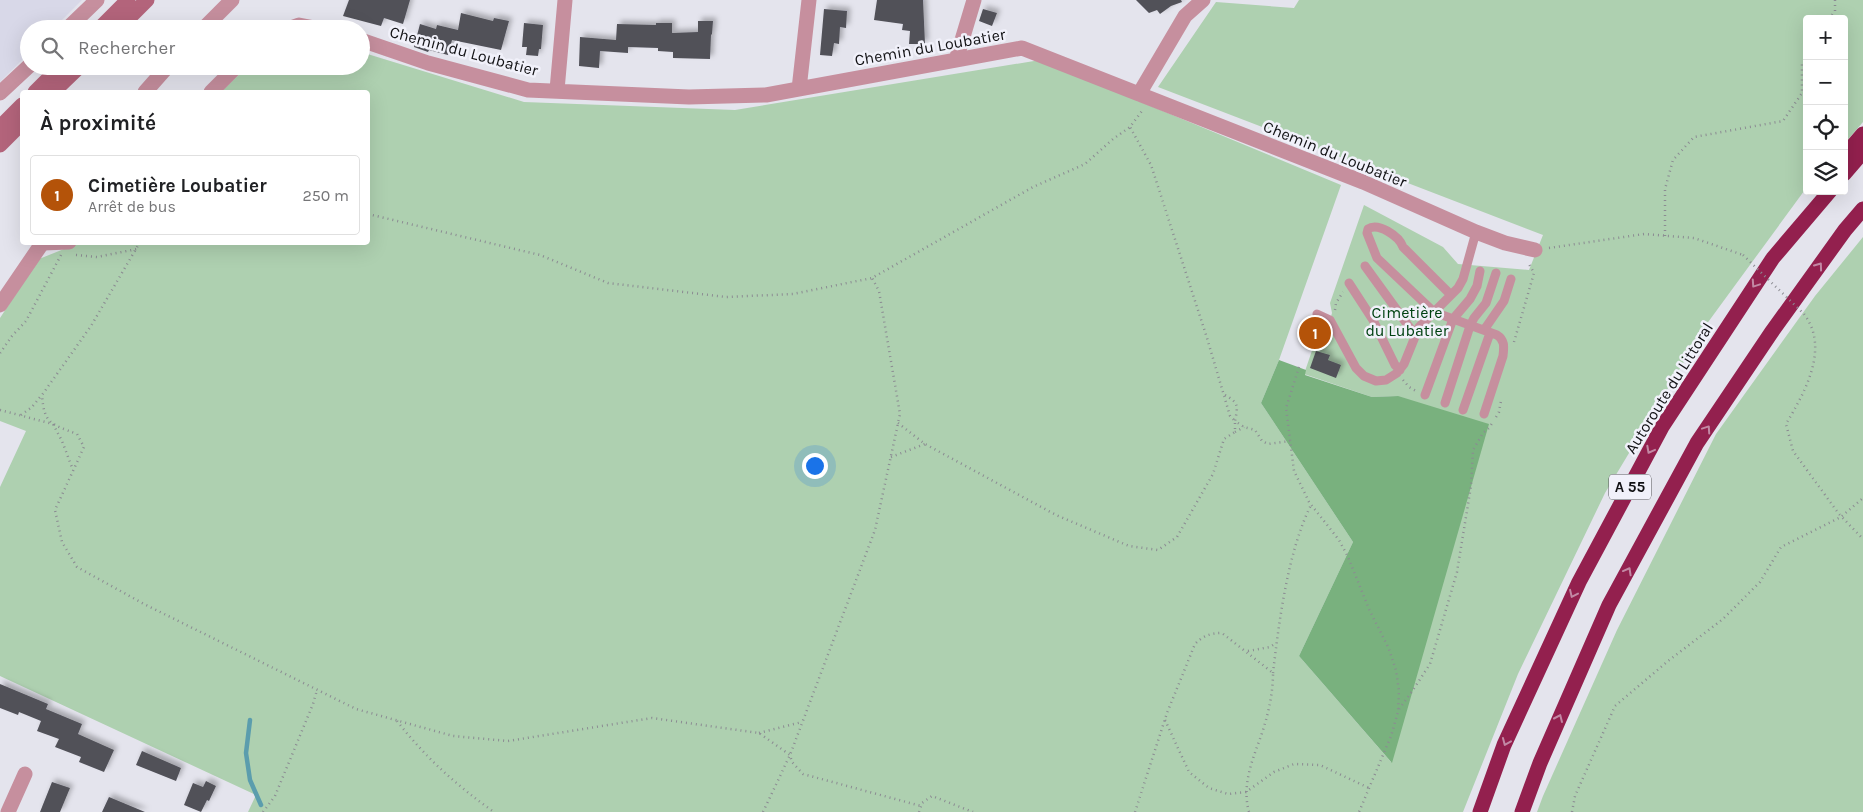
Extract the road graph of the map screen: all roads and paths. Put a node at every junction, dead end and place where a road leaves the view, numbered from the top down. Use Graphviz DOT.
graph roads {
  1 [pos="97,0"];
  2 [pos="128,0"];
  3 [pos="147,0"];
  4 [pos="232,0"];
  5 [pos="565,0"];
  6 [pos="809,0"];
  7 [pos="974,0"];
  8 [pos="1203,0"];
  9 [pos="1836,0"];
  10 [pos="1832,15"];
  11 [pos="76,20"];
  12 [pos="108,20"];
  13 [pos="127,20"];
  14 [pos="212,20"];
  15 [pos="370,43"];
  16 [pos="956,60"];
  17 [pos="1803,62"];
  18 [pos="20,74"];
  19 [pos="52,75"];
  20 [pos="71,75"];
  21 [pos="160,75"];
  22 [pos="228,75"];
  23 [pos="799,89"];
  24 [pos="37,90"];
  25 [pos="55,90"];
  26 [pos="147,90"];
  27 [pos="213,90"];
  28 [pos="557,90"];
  29 [pos="0,93"];
  30 [pos="1144,97"];
  31 [pos="20,107"];
  32 [pos="20,125"];
  33 [pos="0,127"];
  34 [pos="1130,127"];
  35 [pos="1863,134"];
  36 [pos="0,145"];
  37 [pos="1848,151"];
  38 [pos="1863,152"];
  39 [pos="1848,169"];
  40 [pos="1817,195"];
  41 [pos="1827,195"];
  42 [pos="1863,209"];
  43 [pos="370,214"];
  44 [pos="1476,232"];
  45 [pos="1665,236"];
  46 [pos="41,245"];
  47 [pos="68,245"];
  48 [pos="70,245"];
  49 [pos="139,245"];
  50 [pos="137,249"];
  51 [pos="1530,249"];
  52 [pos="1773,258"];
  53 [pos="1365,266"];
  54 [pos="1480,271"];
  55 [pos="1496,273"];
  56 [pos="872,278"];
  57 [pos="1511,279"];
  58 [pos="1348,282"];
  59 [pos="1451,295"];
  60 [pos="0,305"];
  61 [pos="1434,312"];
  62 [pos="1317,314"];
  63 [pos="1453,319"];
  64 [pos="1470,326"];
  65 [pos="1487,331"];
  66 [pos="1415,335"];
  67 [pos="1513,346"];
  68 [pos="0,353"];
  69 [pos="1299,367"];
  70 [pos="1400,370"];
  71 [pos="1503,393"];
  72 [pos="1224,394"];
  73 [pos="42,395"];
  74 [pos="1425,395"];
  75 [pos="1444,403"];
  76 [pos="0,410"];
  77 [pos="1463,410"];
  78 [pos="1484,414"];
  79 [pos="20,415"];
  80 [pos="1235,421"];
  81 [pos="898,423"];
  82 [pos="52,424"];
  83 [pos="1244,427"];
  84 [pos="1235,432"];
  85 [pos="1290,441"];
  86 [pos="925,444"];
  87 [pos="891,457"];
  88 [pos="73,470"];
  89 [pos="1863,498"];
  90 [pos="1311,505"];
  91 [pos="1841,517"];
  92 [pos="1863,539"];
  93 [pos="1277,642"];
  94 [pos="1247,651"];
  95 [pos="1273,673"];
  96 [pos="317,690"];
  97 [pos="1398,709"];
  98 [pos="396,720"];
  99 [pos="1165,720"];
  100 [pos="802,722"];
  101 [pos="759,733"];
  102 [pos="790,755"];
  103 [pos="25,774"];
  104 [pos="1369,788"];
  105 [pos="1246,792"];
  106 [pos="921,806"];
  107 [pos="8,812"];
  108 [pos="263,812"];
  109 [pos="494,812"];
  110 [pos="763,812"];
  111 [pos="919,812"];
  112 [pos="973,812"];
  113 [pos="1135,812"];
  114 [pos="1249,812"];
  115 [pos="1359,812"];
  116 [pos="1480,812"];
  117 [pos="1522,812"];
  118 [pos="1572,812"];
  1 -- 11 [label="street"];
  2 -- 12 [label="main road"];
  3 -- 13 [label="main road"];
  4 -- 14 [label="street"];
  5 -- 28 [label="street"];
  6 -- 23 [label="street"];
  7 -- 16 [label="street"];
  8 -- 30 [label="street"];
  9 -- 10 [label="path"];
  15 -- 28 [label="street, Chemin du Loubatier"];
  16 -- 23 [label="street, Chemin du Loubatier"];
  16 -- 30 [label="street, Chemin du Loubatier"];
  17 -- 45 [label="path"];
  18 -- 29 [label="street"];
  19 -- 24 [label="main road"];
  20 -- 25 [label="main road"];
  21 -- 26 [label="street"];
  22 -- 27 [label="street"];
  23 -- 28 [label="street, Chemin du Loubatier"];
  30 -- 34 [label="path"];
  30 -- 44 [label="street, Chemin du Loubatier"];
  31 -- 33 [label="main road"];
  32 -- 36 [label="main road"];
  34 -- 56 [label="path"];
  34 -- 72 [label="path"];
  35 -- 37 [label="highway"];
  38 -- 39 [label="highway"];
  40 -- 52 [label="highway"];
  41 -- 52 [label="highway, Autoroute du Littoral / A 55"];
  117 -- 42 [label="highway, A 55, one-way"];
  43 -- 56 [label="path"];
  44 -- 51 [label="street, Chemin du Loubatier"];
  44 -- 59 [label="lane"];
  45 -- 51 [label="path"];
  45 -- 91 [label="path, bridge"];
  46 -- 60 [label="street"];
  47 -- 68 [label="path"];
  48 -- 50 [label="path"];
  49 -- 50 [label="path"];
  50 -- 73 [label="path"];
  51 -- 67 [label="path"];
  52 -- 116 [label="highway, Autoroute du Littoral / A 55, one-way"];
  53 -- 66 [label="lane"];
  54 -- 63 [label="lane"];
  55 -- 64 [label="lane"];
  56 -- 81 [label="path"];
  57 -- 65 [label="lane"];
  58 -- 70 [label="lane"];
  59 -- 61 [label="lane"];
  59 -- 61 [label="lane"];
  61 -- 63 [label="lane"];
  61 -- 66 [label="lane"];
  62 -- 70 [label="lane"];
  63 -- 64 [label="lane"];
  63 -- 74 [label="lane"];
  64 -- 65 [label="lane"];
  64 -- 75 [label="lane"];
  65 -- 77 [label="lane"];
  65 -- 78 [label="lane"];
  66 -- 70 [label="lane"];
  69 -- 85 [label="path"];
  71 -- 97 [label="path"];
  72 -- 80 [label="path"];
  72 -- 80 [label="path"];
  73 -- 79 [label="path"];
  73 -- 82 [label="path"];
  76 -- 79 [label="path"];
  79 -- 82 [label="path"];
  80 -- 83 [label="path"];
  80 -- 84 [label="path"];
  81 -- 86 [label="path"];
  81 -- 87 [label="path"];
  82 -- 88 [label="path"];
  82 -- 88 [label="path"];
  83 -- 84 [label="path"];
  83 -- 85 [label="path"];
  84 -- 86 [label="path"];
  85 -- 90 [label="path"];
  86 -- 87 [label="path"];
  87 -- 100 [label="path"];
  88 -- 96 [label="path"];
  89 -- 91 [label="path"];
  90 -- 93 [label="path"];
  90 -- 97 [label="path"];
  91 -- 92 [label="path"];
  91 -- 118 [label="path"];
  93 -- 94 [label="path"];
  93 -- 95 [label="path"];
  94 -- 95 [label="path"];
  94 -- 99 [label="path"];
  95 -- 105 [label="path"];
  96 -- 98 [label="path"];
  96 -- 108 [label="path"];
  97 -- 104 [label="path"];
  98 -- 101 [label="path"];
  98 -- 109 [label="path"];
  99 -- 105 [label="path"];
  99 -- 113 [label="path"];
  100 -- 101 [label="path"];
  100 -- 102 [label="path"];
  101 -- 102 [label="path"];
  102 -- 106 [label="path"];
  102 -- 110 [label="path"];
  103 -- 107 [label="street"];
  104 -- 105 [label="path"];
  104 -- 115 [label="path"];
  105 -- 114 [label="path"];
  106 -- 111 [label="path"];
  106 -- 112 [label="path"];
}
